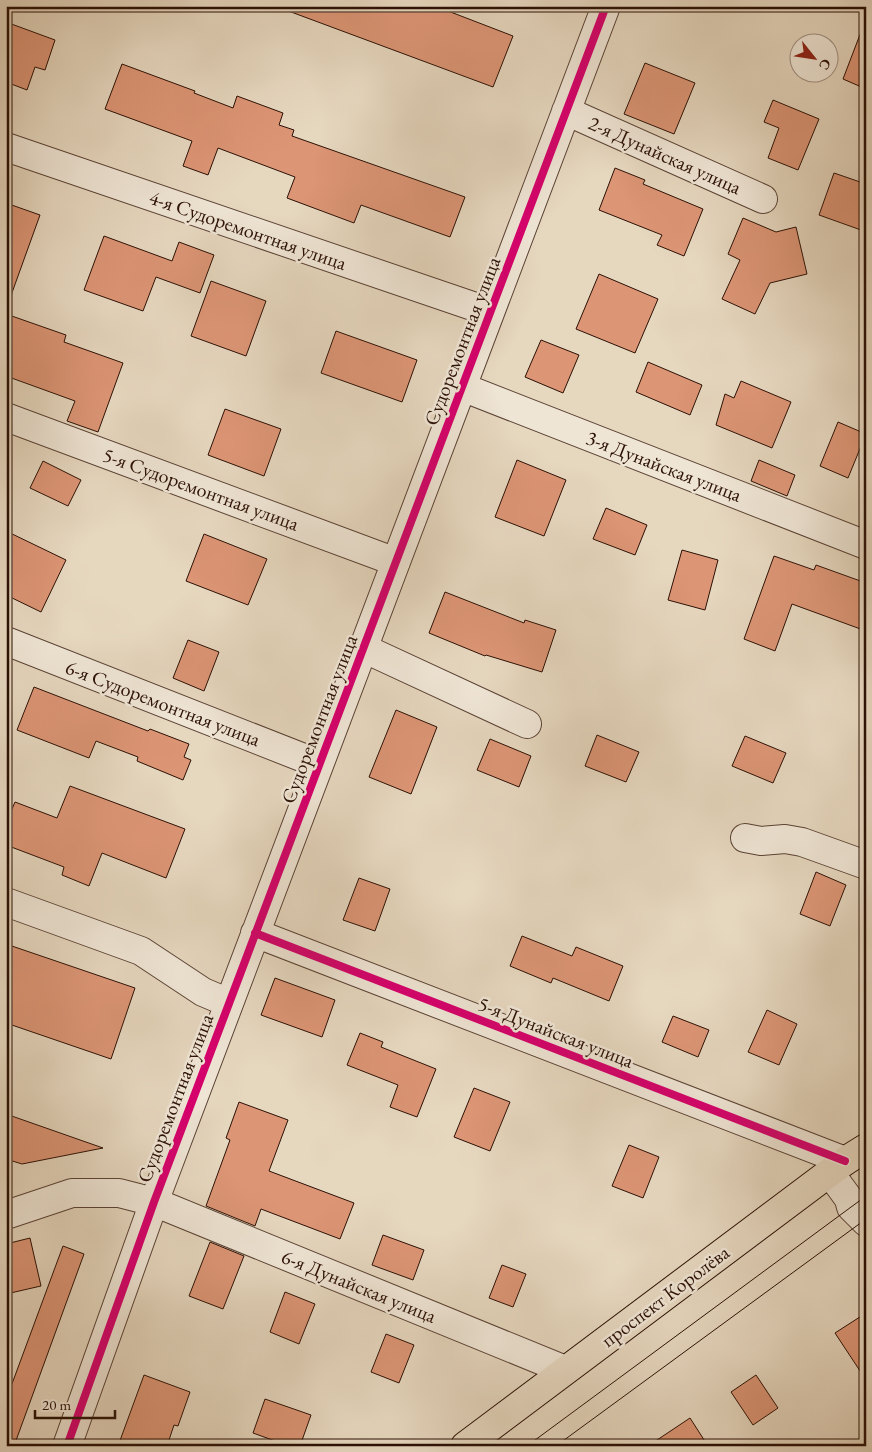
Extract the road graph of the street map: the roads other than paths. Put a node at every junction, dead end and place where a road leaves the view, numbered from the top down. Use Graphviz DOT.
graph roads {
  1 [pos="606,6"];
  2 [pos="566,111"];
  3 [pos="6,147"];
  4 [pos="763,200"];
  5 [pos="490,312"];
  6 [pos="462,387"];
  7 [pos="6,417"];
  8 [pos="866,545"];
  9 [pos="396,562"];
  10 [pos="6,641"];
  11 [pos="363,648"];
  12 [pos="527,724"];
  13 [pos="319,764"];
  14 [pos="745,838"];
  15 [pos="866,865"];
  16 [pos="6,902"];
  17 [pos="255,933"];
  18 [pos="228,1003"];
  19 [pos="847,1161"];
  20 [pos="154,1202"];
  21 [pos="6,1215"];
  22 [pos="866,1222"];
  23 [pos="565,1370"];
  24 [pos="67,1446"];
  25 [pos="465,1446"];
  1 -- 2 [label="street, Судоремонтная улица"];
  2 -- 4 [label="street, 2-я Дунайская улица"];
  2 -- 5 [label="street, Судоремонтная улица"];
  3 -- 5 [label="street, 4-я Судоремонтная улица"];
  5 -- 6 [label="street, Судоремонтная улица"];
  6 -- 8 [label="street, 3-я Дунайская улица"];
  6 -- 9 [label="street, Судоремонтная улица"];
  7 -- 9 [label="street, 5-я Судоремонтная улица"];
  9 -- 11 [label="street, Судоремонтная улица"];
  10 -- 13 [label="street, 6-я Судоремонтная улица"];
  11 -- 12 [label="street"];
  11 -- 13 [label="street, Судоремонтная улица"];
  13 -- 17 [label="street, Судоремонтная улица"];
  14 -- 15 [label="street"];
  16 -- 18 [label="street"];
  17 -- 18 [label="street, Судоремонтная улица"];
  17 -- 19 [label="street, 5-я Дунайская улица"];
  18 -- 20 [label="street, Судоремонтная улица"];
  19 -- 22 [label="street"];
  19 -- 23 [label="main road, проспект Королёва"];
  20 -- 21 [label="street, 6-я Дунайская улица"];
  20 -- 23 [label="street, 6-я Дунайская улица"];
  20 -- 24 [label="street, Судоремонтная улица"];
  23 -- 25 [label="main road, проспект Королёва"];
}
